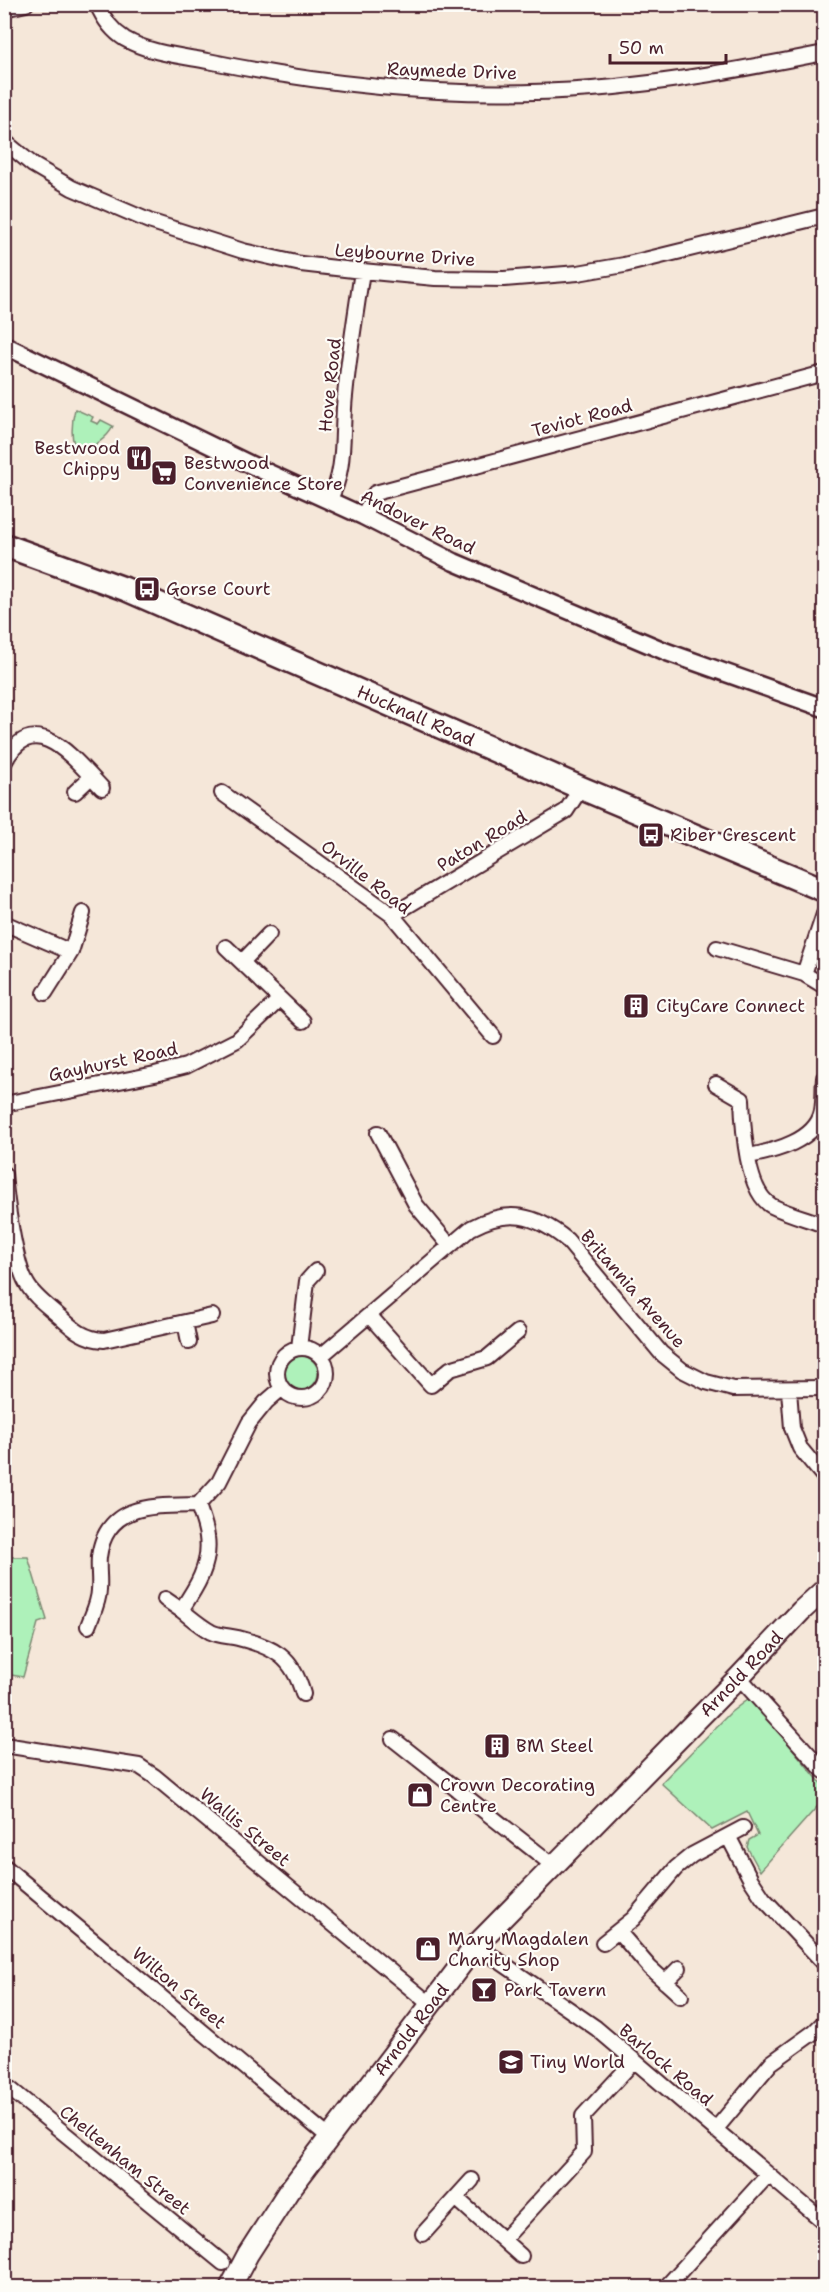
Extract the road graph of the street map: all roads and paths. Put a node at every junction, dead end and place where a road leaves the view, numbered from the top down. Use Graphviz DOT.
graph roads {
  1 [pos="26,4"];
  2 [pos="97,4"];
  3 [pos="4,9"];
  4 [pos="825,53"];
  5 [pos="4,141"];
  6 [pos="825,216"];
  7 [pos="362,271"];
  8 [pos="4,345"];
  9 [pos="825,373"];
  10 [pos="328,500"];
  11 [pos="363,516"];
  12 [pos="4,545"];
  13 [pos="825,708"];
  14 [pos="4,763"];
  15 [pos="91,777"];
  16 [pos="102,788"];
  17 [pos="581,788"];
  18 [pos="75,792"];
  19 [pos="222,793"];
  20 [pos="825,890"];
  21 [pos="83,913"];
  22 [pos="825,914"];
  23 [pos="392,915"];
  24 [pos="4,923"];
  25 [pos="269,934"];
  26 [pos="226,947"];
  27 [pos="717,948"];
  28 [pos="71,952"];
  29 [pos="242,962"];
  30 [pos="804,974"];
  31 [pos="825,986"];
  32 [pos="45,993"];
  33 [pos="280,999"];
  34 [pos="303,1021"];
  35 [pos="493,1036"];
  36 [pos="825,1078"];
  37 [pos="716,1084"];
  38 [pos="4,1104"];
  39 [pos="378,1133"];
  40 [pos="749,1156"];
  41 [pos="4,1174"];
  42 [pos="825,1225"];
  43 [pos="450,1246"];
  44 [pos="316,1271"];
  45 [pos="369,1315"];
  46 [pos="212,1316"];
  47 [pos="185,1322"];
  48 [pos="518,1332"];
  49 [pos="189,1342"];
  50 [pos="299,1348"];
  51 [pos="321,1356"];
  52 [pos="825,1388"];
  53 [pos="281,1389"];
  54 [pos="789,1390"];
  55 [pos="825,1477"];
  56 [pos="198,1505"];
  57 [pos="825,1590"];
  58 [pos="165,1599"];
  59 [pos="181,1610"];
  60 [pos="88,1626"];
  61 [pos="739,1677"];
  62 [pos="303,1694"];
  63 [pos="393,1739"];
  64 [pos="4,1745"];
  65 [pos="825,1771"];
  66 [pos="743,1828"];
  67 [pos="728,1836"];
  68 [pos="4,1866"];
  69 [pos="554,1866"];
  70 [pos="618,1931"];
  71 [pos="603,1943"];
  72 [pos="476,1945"];
  73 [pos="825,1963"];
  74 [pos="680,1968"];
  75 [pos="665,1982"];
  76 [pos="681,1996"];
  77 [pos="430,2005"];
  78 [pos="825,2022"];
  79 [pos="634,2061"];
  80 [pos="4,2084"];
  81 [pos="715,2130"];
  82 [pos="330,2138"];
  83 [pos="768,2175"];
  84 [pos="472,2180"];
  85 [pos="456,2198"];
  86 [pos="825,2223"];
  87 [pos="423,2234"];
  88 [pos="502,2240"];
  89 [pos="520,2256"];
  90 [pos="223,2263"];
  91 [pos="230,2288"];
  92 [pos="665,2288"];
  1 -- 3 [label="street"];
  2 -- 4 [label="street, Raymede Drive"];
  5 -- 7 [label="street, Leybourne Drive"];
  6 -- 7 [label="street, Leybourne Drive"];
  7 -- 10 [label="street, Hove Road"];
  8 -- 10 [label="street, Andover Road"];
  9 -- 11 [label="street, Teviot Road"];
  10 -- 11 [label="street, Andover Road"];
  11 -- 13 [label="street, Andover Road"];
  12 -- 17 [label="main road, Hucknall Road"];
  14 -- 15 [label="street"];
  15 -- 16 [label="street"];
  15 -- 18 [label="street"];
  17 -- 20 [label="main road, Hucknall Road"];
  17 -- 23 [label="street, Paton Road"];
  19 -- 23 [label="street, Orville Road"];
  21 -- 28 [label="street"];
  22 -- 30 [label="street"];
  23 -- 35 [label="street, Orville Road"];
  24 -- 28 [label="street"];
  25 -- 29 [label="street"];
  26 -- 29 [label="street"];
  27 -- 30 [label="street"];
  28 -- 32 [label="street"];
  29 -- 33 [label="street"];
  30 -- 31 [label="street"];
  33 -- 34 [label="street"];
  33 -- 38 [label="street, Gayhurst Road"];
  36 -- 40 [label="street"];
  37 -- 40 [label="street"];
  39 -- 43 [label="street"];
  40 -- 42 [label="street"];
  41 -- 47 [label="street"];
  43 -- 45 [label="street, Britannia Avenue"];
  43 -- 54 [label="street, Britannia Avenue"];
  44 -- 50 [label="street"];
  45 -- 48 [label="street"];
  45 -- 51 [label="street, Britannia Avenue"];
  46 -- 47 [label="street"];
  47 -- 49 [label="street"];
  50 -- 51 [label="street"];
  50 -- 53 [label="street"];
  51 -- 53 [label="street"];
  52 -- 54 [label="street, Britannia Avenue"];
  53 -- 56 [label="street"];
  54 -- 55 [label="street"];
  56 -- 59 [label="street"];
  56 -- 60 [label="street"];
  57 -- 61 [label="main road, Arnold Road"];
  58 -- 59 [label="street"];
  59 -- 62 [label="street"];
  61 -- 65 [label="street"];
  61 -- 69 [label="main road, Arnold Road"];
  63 -- 69 [label="street"];
  64 -- 77 [label="street, Wallis Street"];
  66 -- 67 [label="street"];
  67 -- 70 [label="street"];
  67 -- 73 [label="street"];
  68 -- 82 [label="street, Wilton Street"];
  69 -- 72 [label="main road, Arnold Road"];
  70 -- 71 [label="street"];
  70 -- 75 [label="street"];
  72 -- 77 [label="main road, Arnold Road"];
  72 -- 79 [label="street, Barlock Road"];
  74 -- 75 [label="street"];
  75 -- 76 [label="street"];
  77 -- 82 [label="main road, Arnold Road"];
  78 -- 81 [label="street"];
  79 -- 81 [label="street, Barlock Road"];
  79 -- 88 [label="street"];
  80 -- 90 [label="street, Cheltenham Street"];
  81 -- 83 [label="street, Barlock Road"];
  82 -- 91 [label="main road, Arnold Road"];
  83 -- 86 [label="street, Barlock Road"];
  83 -- 92 [label="street"];
  84 -- 85 [label="street"];
  85 -- 87 [label="street"];
  85 -- 88 [label="street"];
  88 -- 89 [label="street"];
}
